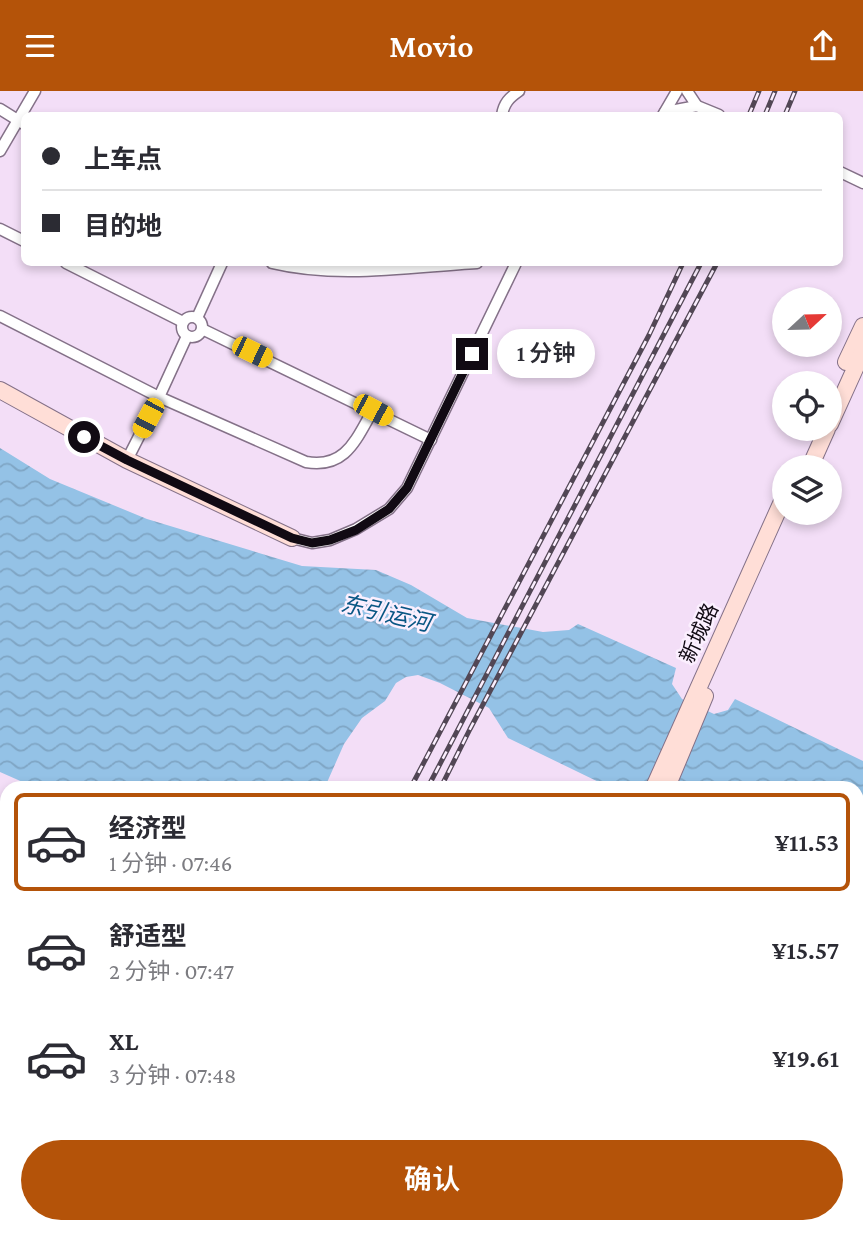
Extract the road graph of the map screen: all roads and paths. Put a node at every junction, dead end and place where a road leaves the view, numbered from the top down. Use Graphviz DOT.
graph roads {
  1 [pos="35,91"];
  2 [pos="519,91"];
  3 [pos="677,91"];
  4 [pos="687,91"];
  5 [pos="697,106"];
  6 [pos="0,109"];
  7 [pos="25,112"];
  8 [pos="502,112"];
  9 [pos="665,112"];
  10 [pos="672,112"];
  11 [pos="712,112"];
  12 [pos="21,121"];
  13 [pos="0,151"];
  14 [pos="843,173"];
  15 [pos="863,183"];
  16 [pos="0,229"];
  17 [pos="21,240"];
  18 [pos="72,266"];
  19 [pos="221,266"];
  20 [pos="288,266"];
  21 [pos="424,266"];
  22 [pos="515,266"];
  23 [pos="0,316"];
  24 [pos="183,322"];
  25 [pos="200,323"];
  26 [pos="863,326"];
  27 [pos="187,336"];
  28 [pos="863,352"];
  29 [pos="842,372"];
  30 [pos="0,390"];
  31 [pos="842,396"];
  32 [pos="159,397"];
  33 [pos="373,410"];
  34 [pos="431,440"];
  35 [pos="127,460"];
  36 [pos="772,525"];
  37 [pos="783,525"];
  38 [pos="292,538"];
  39 [pos="701,692"];
  40 [pos="657,781"];
  41 [pos="669,781"];
  1 -- 7 [label="street"];
  2 -- 8 [label="street"];
  3 -- 9 [label="street"];
  4 -- 5 [label="street"];
  5 -- 10 [label="street"];
  5 -- 11 [label="street"];
  6 -- 12 [label="street"];
  12 -- 13 [label="street"];
  14 -- 15 [label="street"];
  16 -- 17 [label="street"];
  18 -- 24 [label="street"];
  19 -- 25 [label="street"];
  20 -- 21 [label="street"];
  22 -- 34 [label="street"];
  23 -- 32 [label="street"];
  24 -- 25 [label="street"];
  24 -- 27 [label="street"];
  25 -- 27 [label="street"];
  25 -- 33 [label="street"];
  26 -- 29 [label="street"];
  27 -- 32 [label="street"];
  28 -- 31 [label="street"];
  30 -- 35 [label="street"];
  32 -- 33 [label="street"];
  32 -- 35 [label="street"];
  33 -- 34 [label="street"];
  34 -- 38 [label="street"];
  35 -- 38 [label="street"];
  36 -- 39 [label="street, 新城路"];
  37 -- 39 [label="street, 新城路"];
  39 -- 40 [label="street, 新城路"];
  39 -- 41 [label="street, 新城路"];
}
